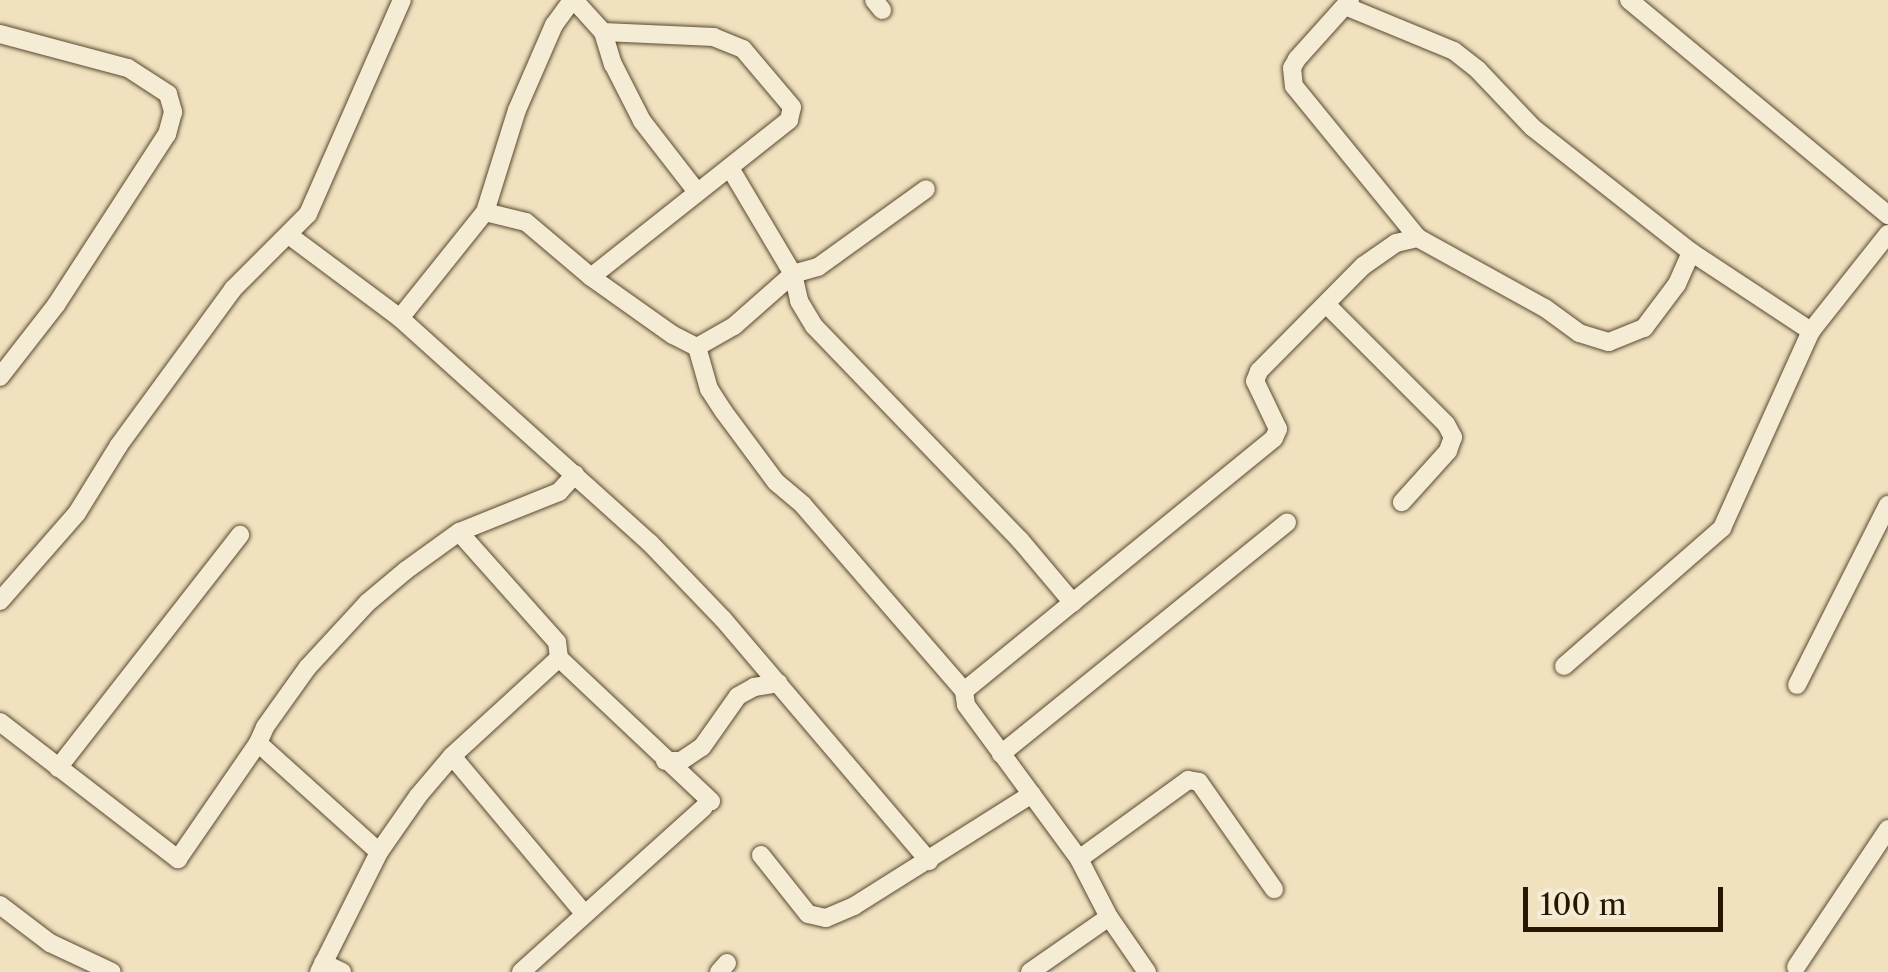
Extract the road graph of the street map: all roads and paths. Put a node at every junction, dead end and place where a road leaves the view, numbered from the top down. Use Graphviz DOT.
graph roads {
  1 [pos="402,0"];
  2 [pos="573,0"];
  3 [pos="1629,0"];
  4 [pos="1347,3"];
  5 [pos="602,32"];
  6 [pos="0,34"];
  7 [pos="730,168"];
  8 [pos="926,189"];
  9 [pos="696,192"];
  10 [pos="485,212"];
  11 [pos="1888,215"];
  12 [pos="1888,234"];
  13 [pos="290,236"];
  14 [pos="1418,238"];
  15 [pos="1690,252"];
  16 [pos="793,274"];
  17 [pos="591,277"];
  18 [pos="1327,305"];
  19 [pos="400,318"];
  20 [pos="1811,331"];
  21 [pos="697,346"];
  22 [pos="0,377"];
  23 [pos="574,474"];
  24 [pos="1402,502"];
  25 [pos="1888,505"];
  26 [pos="1287,522"];
  27 [pos="458,532"];
  28 [pos="240,535"];
  29 [pos="0,601"];
  30 [pos="1073,603"];
  31 [pos="560,658"];
  32 [pos="1564,666"];
  33 [pos="779,683"];
  34 [pos="1797,686"];
  35 [pos="964,690"];
  36 [pos="0,722"];
  37 [pos="258,743"];
  38 [pos="1001,754"];
  39 [pos="452,756"];
  40 [pos="665,761"];
  41 [pos="58,768"];
  42 [pos="1032,794"];
  43 [pos="1888,830"];
  44 [pos="379,852"];
  45 [pos="760,855"];
  46 [pos="1080,859"];
  47 [pos="929,861"];
  48 [pos="1274,889"];
  49 [pos="0,905"];
  50 [pos="583,912"];
  51 [pos="1109,917"];
  52 [pos="321,967"];
  53 [pos="1796,967"];
  54 [pos="112,972"];
  55 [pos="342,972"];
  56 [pos="521,972"];
  57 [pos="1030,972"];
  58 [pos="1147,972"];
  1 -- 13 [label="street"];
  2 -- 5 [label="street"];
  2 -- 10 [label="street"];
  3 -- 11 [label="street"];
  4 -- 14 [label="street"];
  4 -- 15 [label="street"];
  5 -- 7 [label="street"];
  5 -- 9 [label="street"];
  6 -- 22 [label="street"];
  7 -- 9 [label="street"];
  7 -- 16 [label="street"];
  8 -- 16 [label="street"];
  9 -- 17 [label="street"];
  10 -- 17 [label="street"];
  10 -- 19 [label="street"];
  12 -- 20 [label="street"];
  13 -- 19 [label="street"];
  13 -- 29 [label="street"];
  14 -- 15 [label="street"];
  14 -- 18 [label="street"];
  15 -- 20 [label="street"];
  16 -- 21 [label="street"];
  16 -- 30 [label="street"];
  17 -- 21 [label="street"];
  18 -- 24 [label="street"];
  18 -- 30 [label="street"];
  19 -- 23 [label="street"];
  20 -- 32 [label="street"];
  21 -- 35 [label="street"];
  23 -- 27 [label="street"];
  23 -- 33 [label="street"];
  25 -- 34 [label="street"];
  26 -- 38 [label="street"];
  27 -- 31 [label="street"];
  27 -- 37 [label="street"];
  28 -- 41 [label="street"];
  30 -- 35 [label="street"];
  31 -- 39 [label="street"];
  31 -- 40 [label="street"];
  33 -- 40 [label="street"];
  33 -- 47 [label="street"];
  35 -- 38 [label="street"];
  36 -- 41 [label="street"];
  37 -- 41 [label="street"];
  37 -- 44 [label="street"];
  38 -- 42 [label="street"];
  39 -- 44 [label="street"];
  39 -- 50 [label="street"];
  40 -- 50 [label="street"];
  42 -- 46 [label="street"];
  42 -- 47 [label="street"];
  43 -- 53 [label="street"];
  44 -- 52 [label="street"];
  45 -- 47 [label="street"];
  46 -- 48 [label="street"];
  46 -- 51 [label="street"];
  49 -- 54 [label="street"];
  50 -- 56 [label="street"];
  51 -- 57 [label="street"];
  51 -- 58 [label="street"];
  52 -- 55 [label="street"];
}
